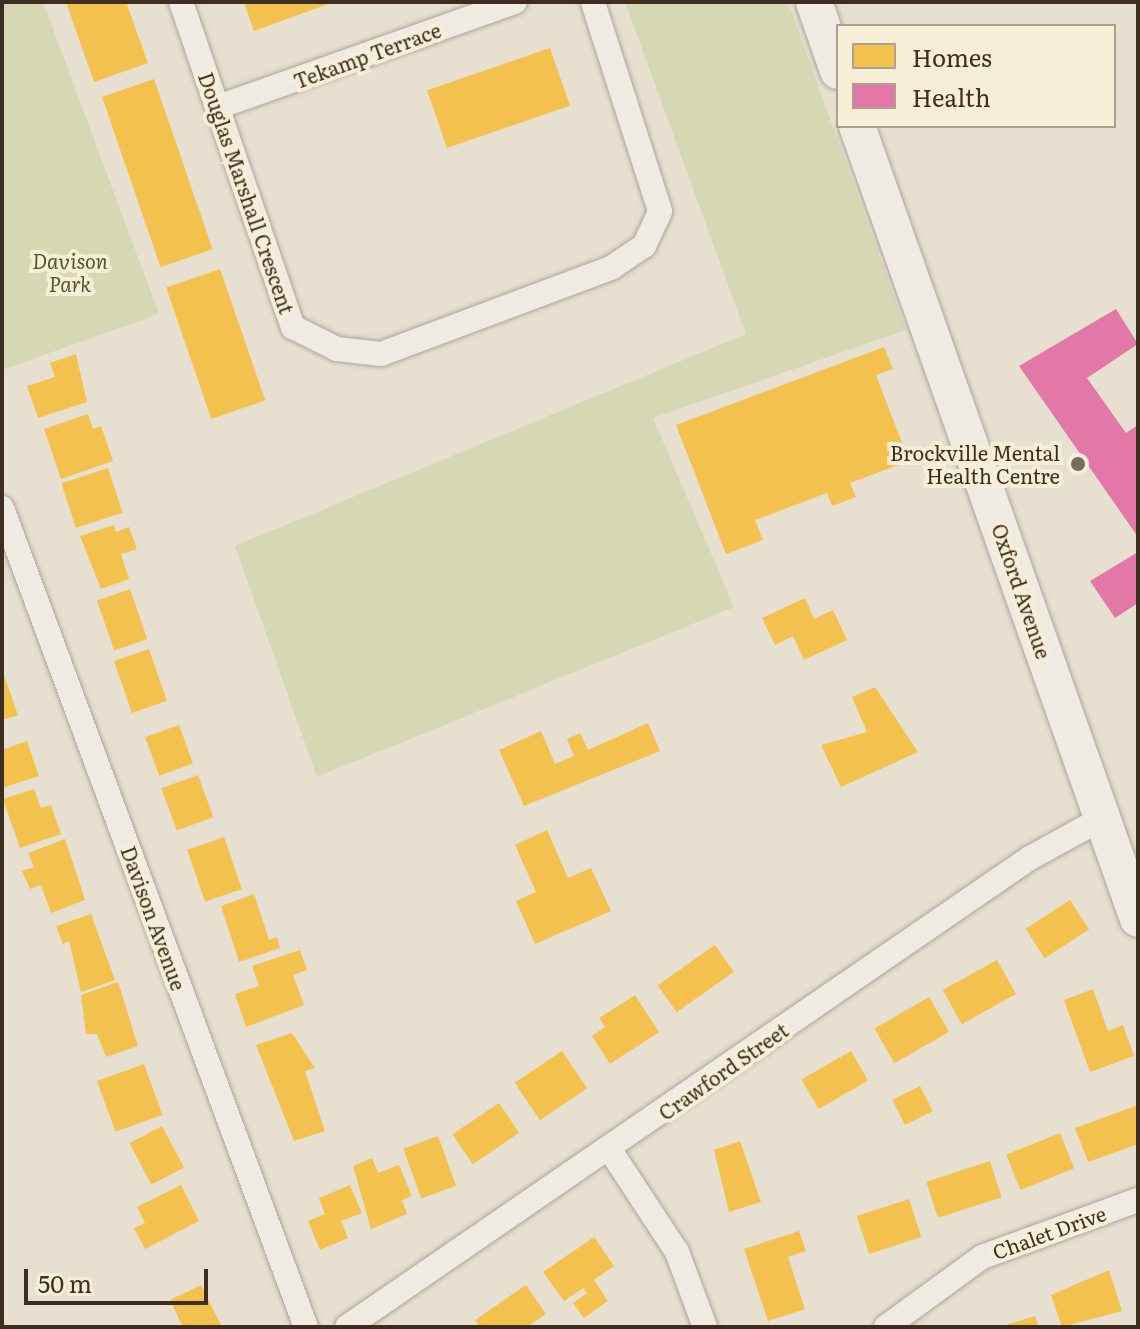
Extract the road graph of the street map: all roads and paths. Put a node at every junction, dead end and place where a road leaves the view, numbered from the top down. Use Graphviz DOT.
graph roads {
  1 [pos="181,2"];
  2 [pos="515,2"];
  3 [pos="593,2"];
  4 [pos="814,2"];
  5 [pos="836,65"];
  6 [pos="218,107"];
  7 [pos="858,128"];
  8 [pos="2,508"];
  9 [pos="1101,819"];
  10 [pos="1138,919"];
  11 [pos="610,1150"];
  12 [pos="1138,1200"];
  13 [pos="306,1327"];
  14 [pos="347,1327"];
  15 [pos="705,1327"];
  16 [pos="886,1327"];
  1 -- 6 [label="street, Douglas Marshall Crescent"];
  2 -- 6 [label="street, Tekamp Terrace"];
  3 -- 6 [label="street, Douglas Marshall Crescent"];
  4 -- 5 [label="street"];
  7 -- 9 [label="street, Oxford Avenue"];
  8 -- 13 [label="street, Davison Avenue"];
  9 -- 10 [label="street, Oxford Avenue"];
  9 -- 11 [label="street, Crawford Street"];
  11 -- 14 [label="street, Crawford Street"];
  11 -- 15 [label="street"];
  12 -- 16 [label="street, Chalet Drive"];
}
